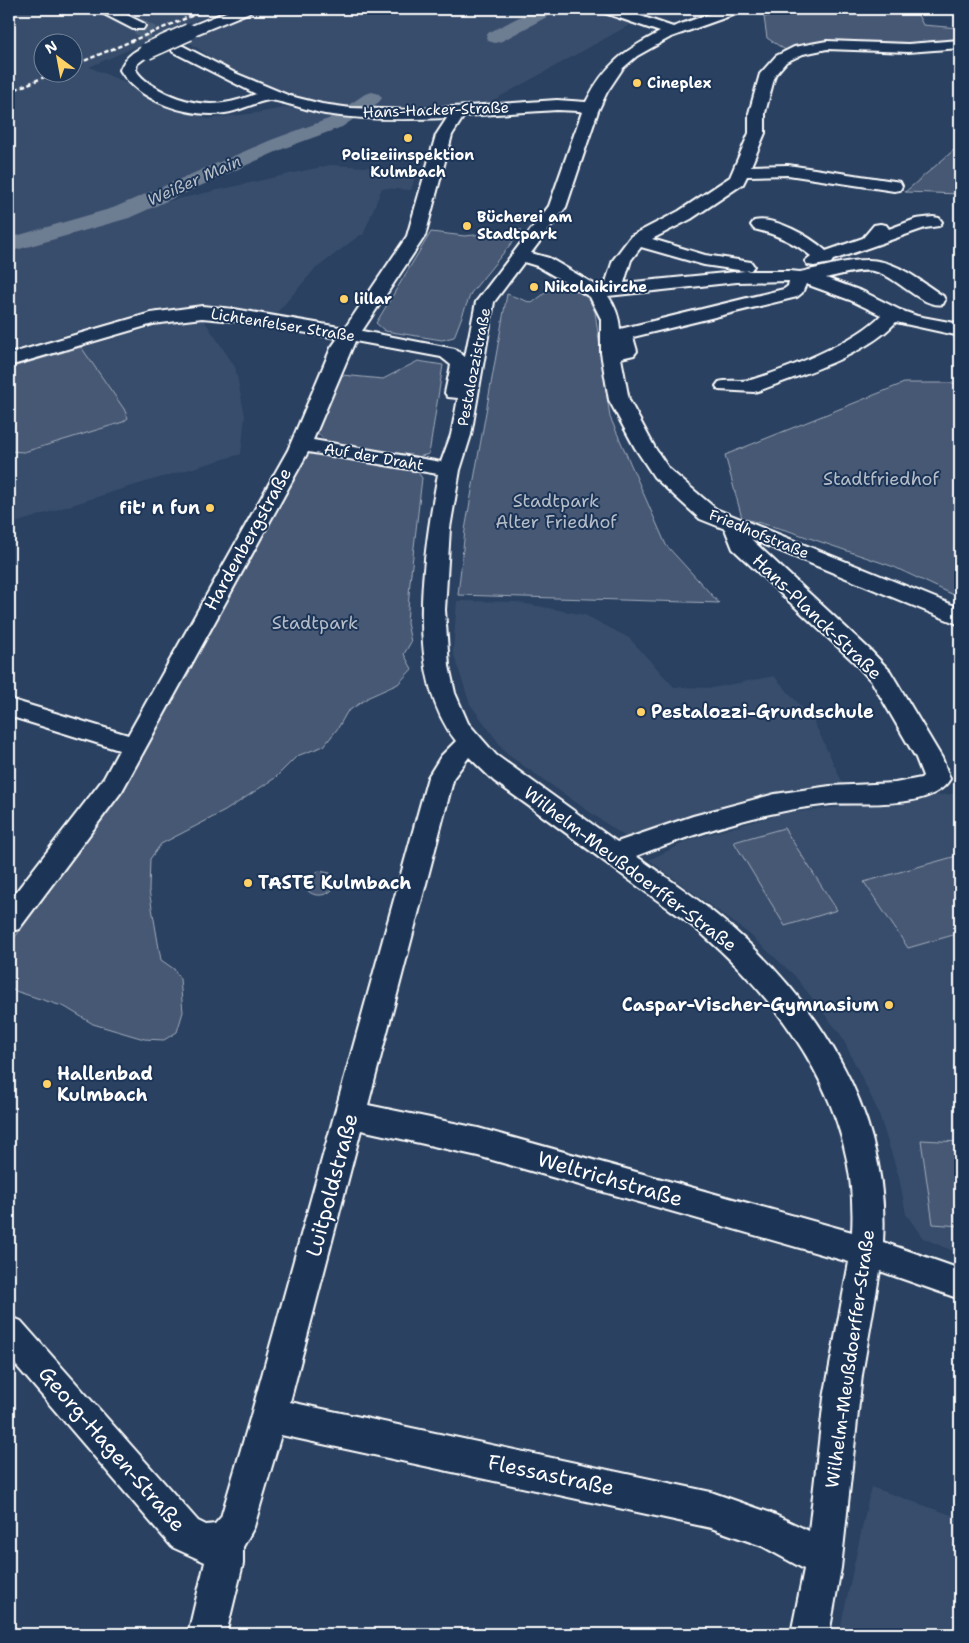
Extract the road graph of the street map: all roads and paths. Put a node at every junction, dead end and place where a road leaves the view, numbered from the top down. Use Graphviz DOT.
graph roads {
  1 [pos="105,9"];
  2 [pos="245,9"];
  3 [pos="607,9"];
  4 [pos="736,9"];
  5 [pos="138,26"];
  6 [pos="672,31"];
  7 [pos="960,44"];
  8 [pos="178,49"];
  9 [pos="271,94"];
  10 [pos="459,111"];
  11 [pos="590,111"];
  12 [pos="365,114"];
  13 [pos="444,135"];
  14 [pos="741,171"];
  15 [pos="894,186"];
  16 [pos="933,222"];
  17 [pos="760,225"];
  18 [pos="637,240"];
  19 [pos="521,256"];
  20 [pos="825,259"];
  21 [pos="799,278"];
  22 [pos="605,290"];
  23 [pos="936,300"];
  24 [pos="893,314"];
  25 [pos="960,330"];
  26 [pos="478,332"];
  27 [pos="348,335"];
  28 [pos="412,345"];
  29 [pos="611,353"];
  30 [pos="456,358"];
  31 [pos="9,360"];
  32 [pos="726,386"];
  33 [pos="300,444"];
  34 [pos="449,470"];
  35 [pos="735,525"];
  36 [pos="960,617"];
  37 [pos="9,706"];
  38 [pos="471,743"];
  39 [pos="134,746"];
  40 [pos="614,854"];
  41 [pos="9,921"];
  42 [pos="350,1116"];
  43 [pos="868,1252"];
  44 [pos="960,1284"];
  45 [pos="9,1332"];
  46 [pos="270,1415"];
  47 [pos="225,1542"];
  48 [pos="824,1559"];
  49 [pos="207,1634"];
  50 [pos="810,1634"];
  1 -- 5 [label="street"];
  2 -- 9 [label="street, bridge"];
  3 -- 6 [label="street"];
  4 -- 6 [label="street, Pestalozzistraße"];
  6 -- 11 [label="street, Pestalozzistraße"];
  7 -- 14 [label="street"];
  8 -- 9 [label="street, Hans-Hacker-Straße"];
  9 -- 12 [label="street, Hans-Hacker-Straße"];
  10 -- 11 [label="street, Hans-Hacker-Straße"];
  10 -- 12 [label="street, Hans-Hacker-Straße"];
  10 -- 13 [label="street, Hardenbergstraße"];
  11 -- 19 [label="street, Pestalozzistraße"];
  12 -- 13 [label="street"];
  13 -- 27 [label="street, Hardenbergstraße"];
  14 -- 15 [label="street"];
  14 -- 18 [label="street"];
  16 -- 20 [label="street"];
  17 -- 20 [label="street"];
  18 -- 20 [label="street"];
  18 -- 22 [label="street"];
  19 -- 22 [label="street"];
  19 -- 26 [label="street, Pestalozzistraße"];
  21 -- 22 [label="street"];
  21 -- 23 [label="street"];
  21 -- 24 [label="street"];
  21 -- 29 [label="street"];
  22 -- 29 [label="street, Friedhofstraße"];
  24 -- 25 [label="street"];
  24 -- 32 [label="street"];
  26 -- 28 [label="street, Lichtenfelser Straße"];
  26 -- 34 [label="street, Pestalozzistraße"];
  27 -- 28 [label="street, Lichtenfelser Straße"];
  27 -- 31 [label="street, Lichtenfelser Straße"];
  27 -- 33 [label="street, Hardenbergstraße"];
  28 -- 30 [label="street, Lichtenfelser Straße"];
  29 -- 35 [label="street, Friedhofstraße"];
  30 -- 34 [label="street, Pestalozzistraße"];
  33 -- 34 [label="street, Auf der Draht"];
  33 -- 39 [label="street, Hardenbergstraße"];
  34 -- 38 [label="street, Pestalozzistraße"];
  35 -- 36 [label="street, Friedhofstraße"];
  35 -- 40 [label="street, Hans-Planck-Straße"];
  37 -- 39 [label="street"];
  38 -- 40 [label="street, Wilhelm-Meußdoerffer-Straße"];
  38 -- 42 [label="street, Luitpoldstraße"];
  39 -- 41 [label="street, Hardenbergstraße"];
  40 -- 43 [label="street, Wilhelm-Meußdoerffer-Straße"];
  42 -- 43 [label="street, Weltrichstraße"];
  42 -- 46 [label="street, Luitpoldstraße"];
  43 -- 44 [label="street, Weltrichstraße"];
  43 -- 48 [label="street, Wilhelm-Meußdoerffer-Straße"];
  45 -- 47 [label="street, Georg-Hagen-Straße"];
  46 -- 47 [label="street, Luitpoldstraße"];
  46 -- 48 [label="street, Flessastraße"];
  47 -- 49 [label="street, Luitpoldstraße"];
  48 -- 50 [label="street, Wilhelm-Meußdoerffer-Straße"];
}
